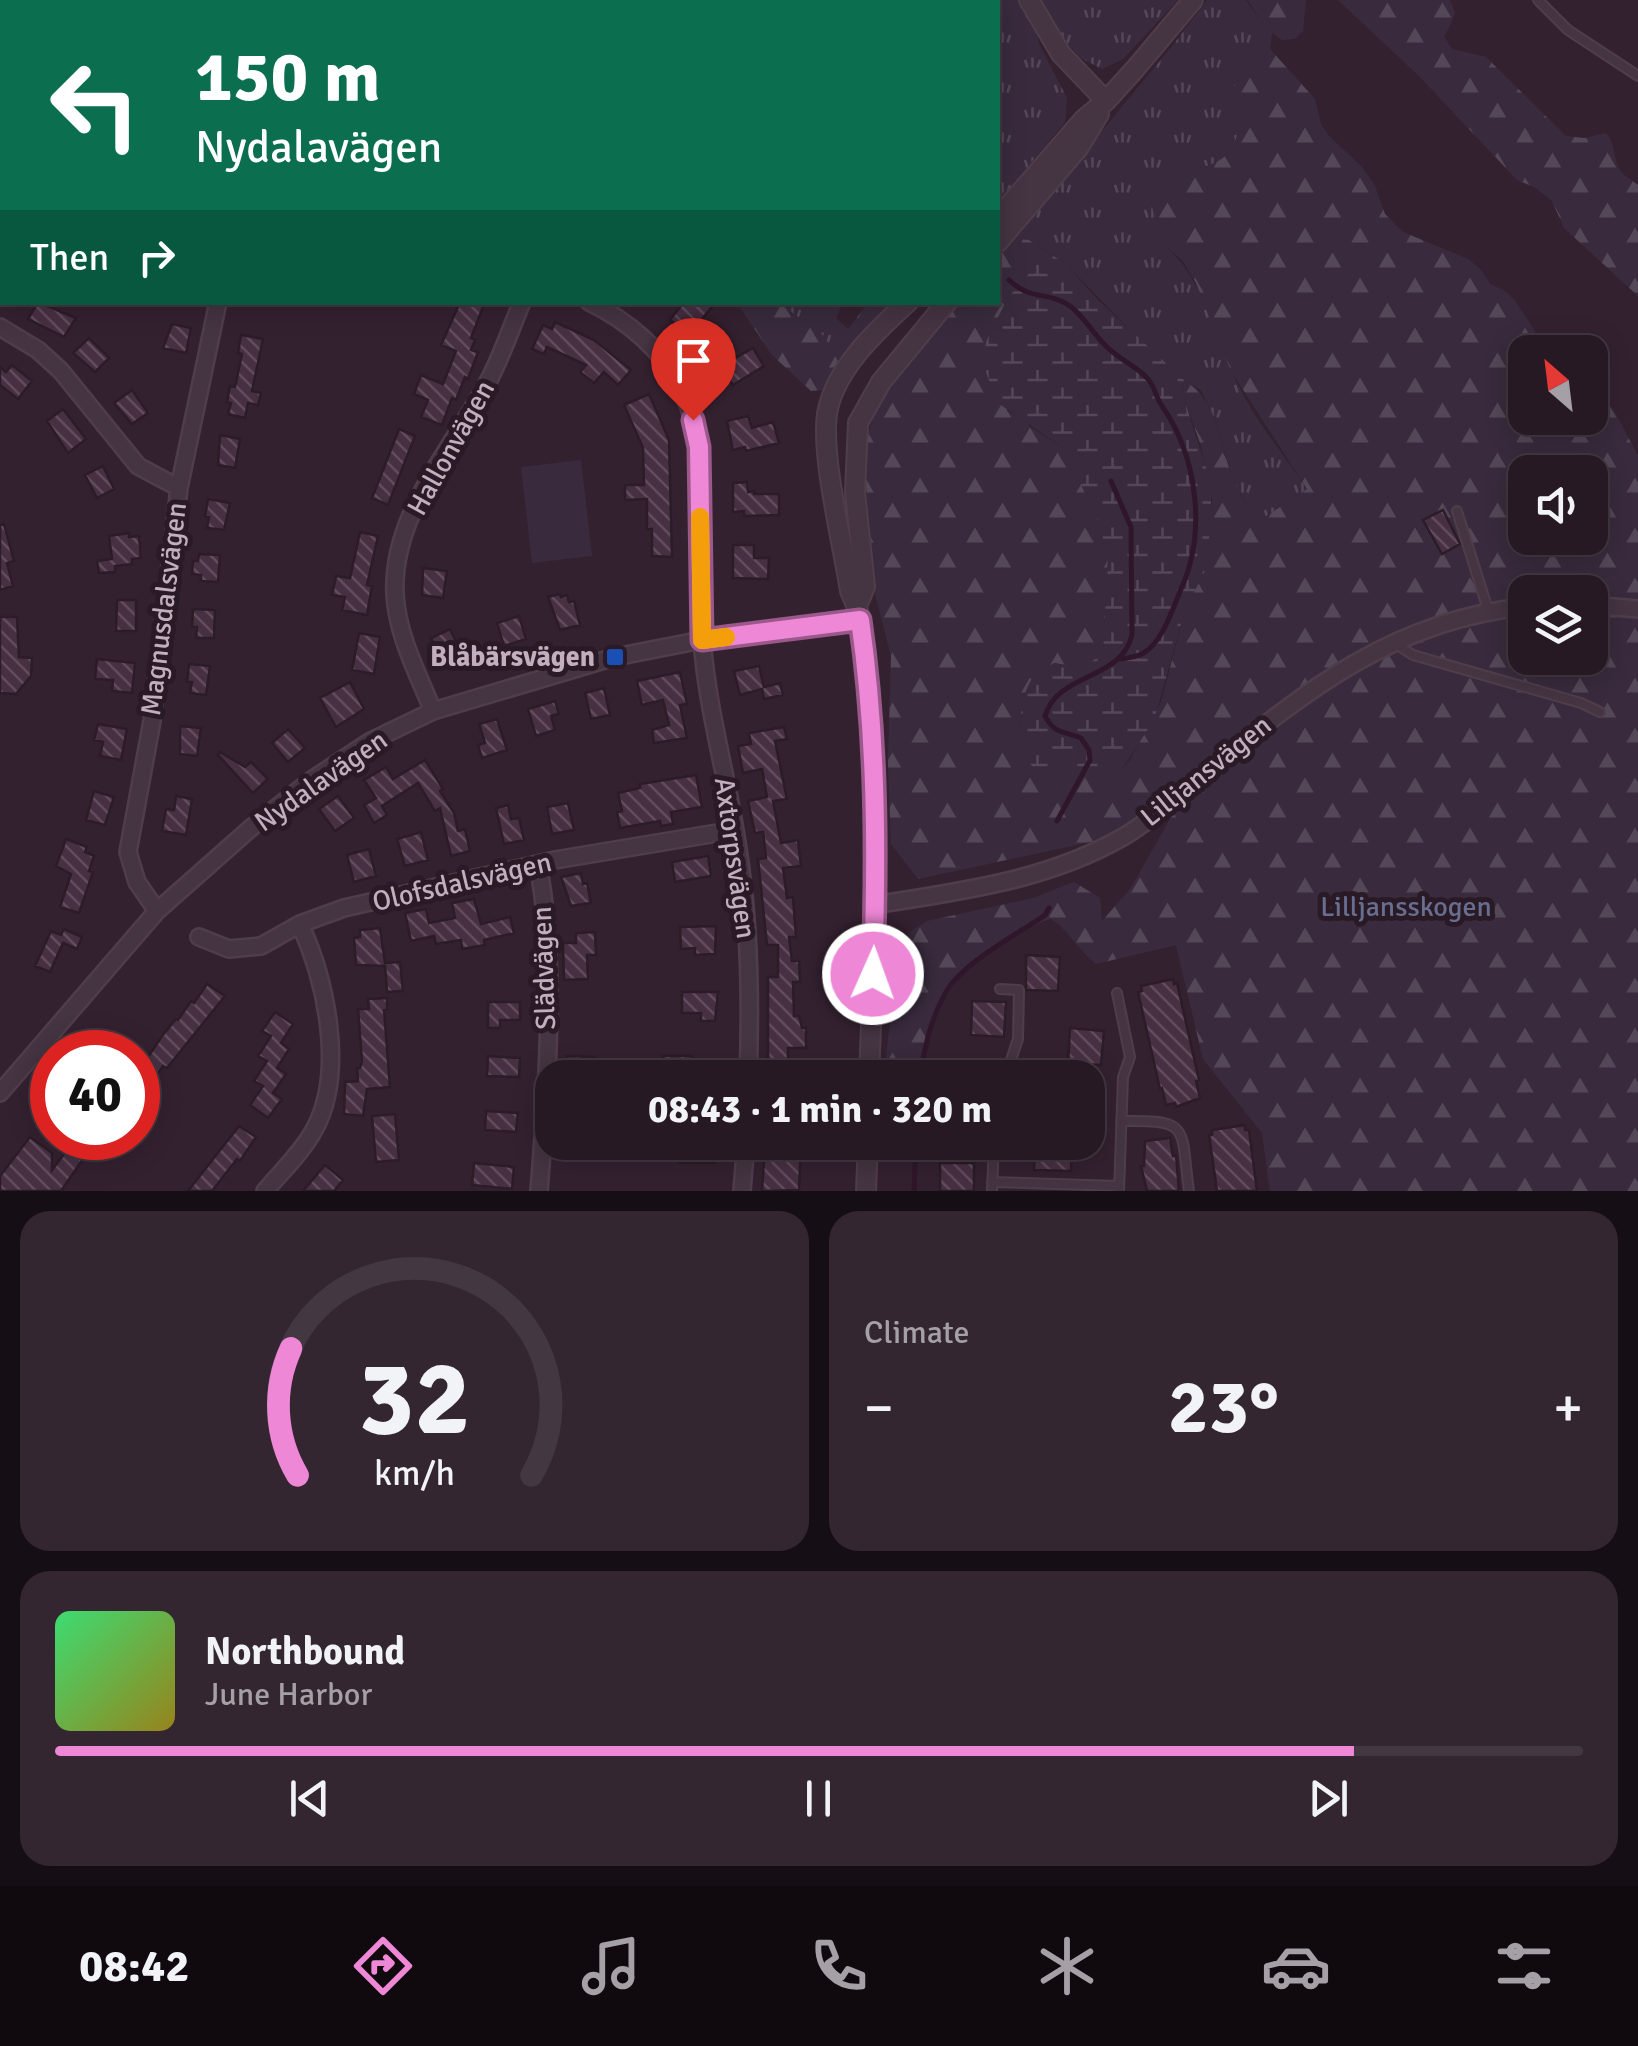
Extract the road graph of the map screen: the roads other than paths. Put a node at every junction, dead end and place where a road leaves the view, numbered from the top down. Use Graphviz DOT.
graph roads {
  1 [pos="1029,0"];
  2 [pos="1193,0"];
  3 [pos="1538,0"];
  4 [pos="1638,76"];
  5 [pos="1106,101"];
  6 [pos="1000,216"];
  7 [pos="1000,240"];
  8 [pos="217,305"];
  9 [pos="521,305"];
  10 [pos="594,305"];
  11 [pos="905,305"];
  12 [pos="944,305"];
  13 [pos="0,327"];
  14 [pos="179,488"];
  15 [pos="1458,511"];
  16 [pos="1608,606"];
  17 [pos="1638,609"];
  18 [pos="1508,610"];
  19 [pos="858,612"];
  20 [pos="1489,613"];
  21 [pos="702,640"];
  22 [pos="1393,642"];
  23 [pos="433,710"];
  24 [pos="1600,712"];
  25 [pos="735,830"];
  26 [pos="538,864"];
  27 [pos="875,905"];
  28 [pos="157,911"];
  29 [pos="300,924"];
  30 [pos="198,937"];
  31 [pos="1000,989"];
  32 [pos="1117,993"];
  33 [pos="748,1060"];
  34 [pos="870,1060"];
  35 [pos="1011,1060"];
  36 [pos="0,1093"];
  37 [pos="1121,1121"];
  38 [pos="745,1160"];
  39 [pos="867,1160"];
  40 [pos="993,1160"];
  41 [pos="992,1186"];
  42 [pos="1119,1189"];
  43 [pos="266,1191"];
  44 [pos="539,1191"];
  45 [pos="742,1191"];
  46 [pos="866,1191"];
  47 [pos="1190,1191"];
  1 -- 5 [label="street"];
  2 -- 5 [label="street"];
  3 -- 4 [label="lane"];
  5 -- 6 [label="street"];
  5 -- 7 [label="street"];
  8 -- 14 [label="street, Magnusdalsvägen"];
  9 -- 23 [label="street, Hallonvägen"];
  10 -- 21 [label="street"];
  11 -- 19 [label="street"];
  12 -- 19 [label="street"];
  13 -- 14 [label="street"];
  14 -- 28 [label="street, Magnusdalsvägen"];
  15 -- 20 [label="lane"];
  16 -- 17 [label="street"];
  18 -- 20 [label="street, Lilljansvägen"];
  19 -- 21 [label="street, Nydalavägen"];
  19 -- 27 [label="street"];
  20 -- 22 [label="street, Lilljansvägen"];
  21 -- 23 [label="street, Nydalavägen"];
  21 -- 25 [label="street, Axtorpsvägen"];
  22 -- 24 [label="lane"];
  22 -- 27 [label="street, Lilljansvägen"];
  23 -- 28 [label="street, Nydalavägen"];
  25 -- 26 [label="street, Olofsdalsvägen"];
  25 -- 33 [label="street, Axtorpsvägen"];
  26 -- 29 [label="street, Olofsdalsvägen"];
  26 -- 44 [label="street, Slädvägen"];
  27 -- 34 [label="street"];
  28 -- 36 [label="street, Nydalavägen"];
  29 -- 30 [label="street, Olofsdalsvägen"];
  29 -- 43 [label="street"];
  31 -- 35 [label="lane"];
  32 -- 37 [label="lane"];
  37 -- 42 [label="lane"];
  37 -- 47 [label="lane"];
  38 -- 45 [label="street"];
  39 -- 46 [label="street"];
  40 -- 41 [label="lane"];
  41 -- 42 [label="lane"];
}
